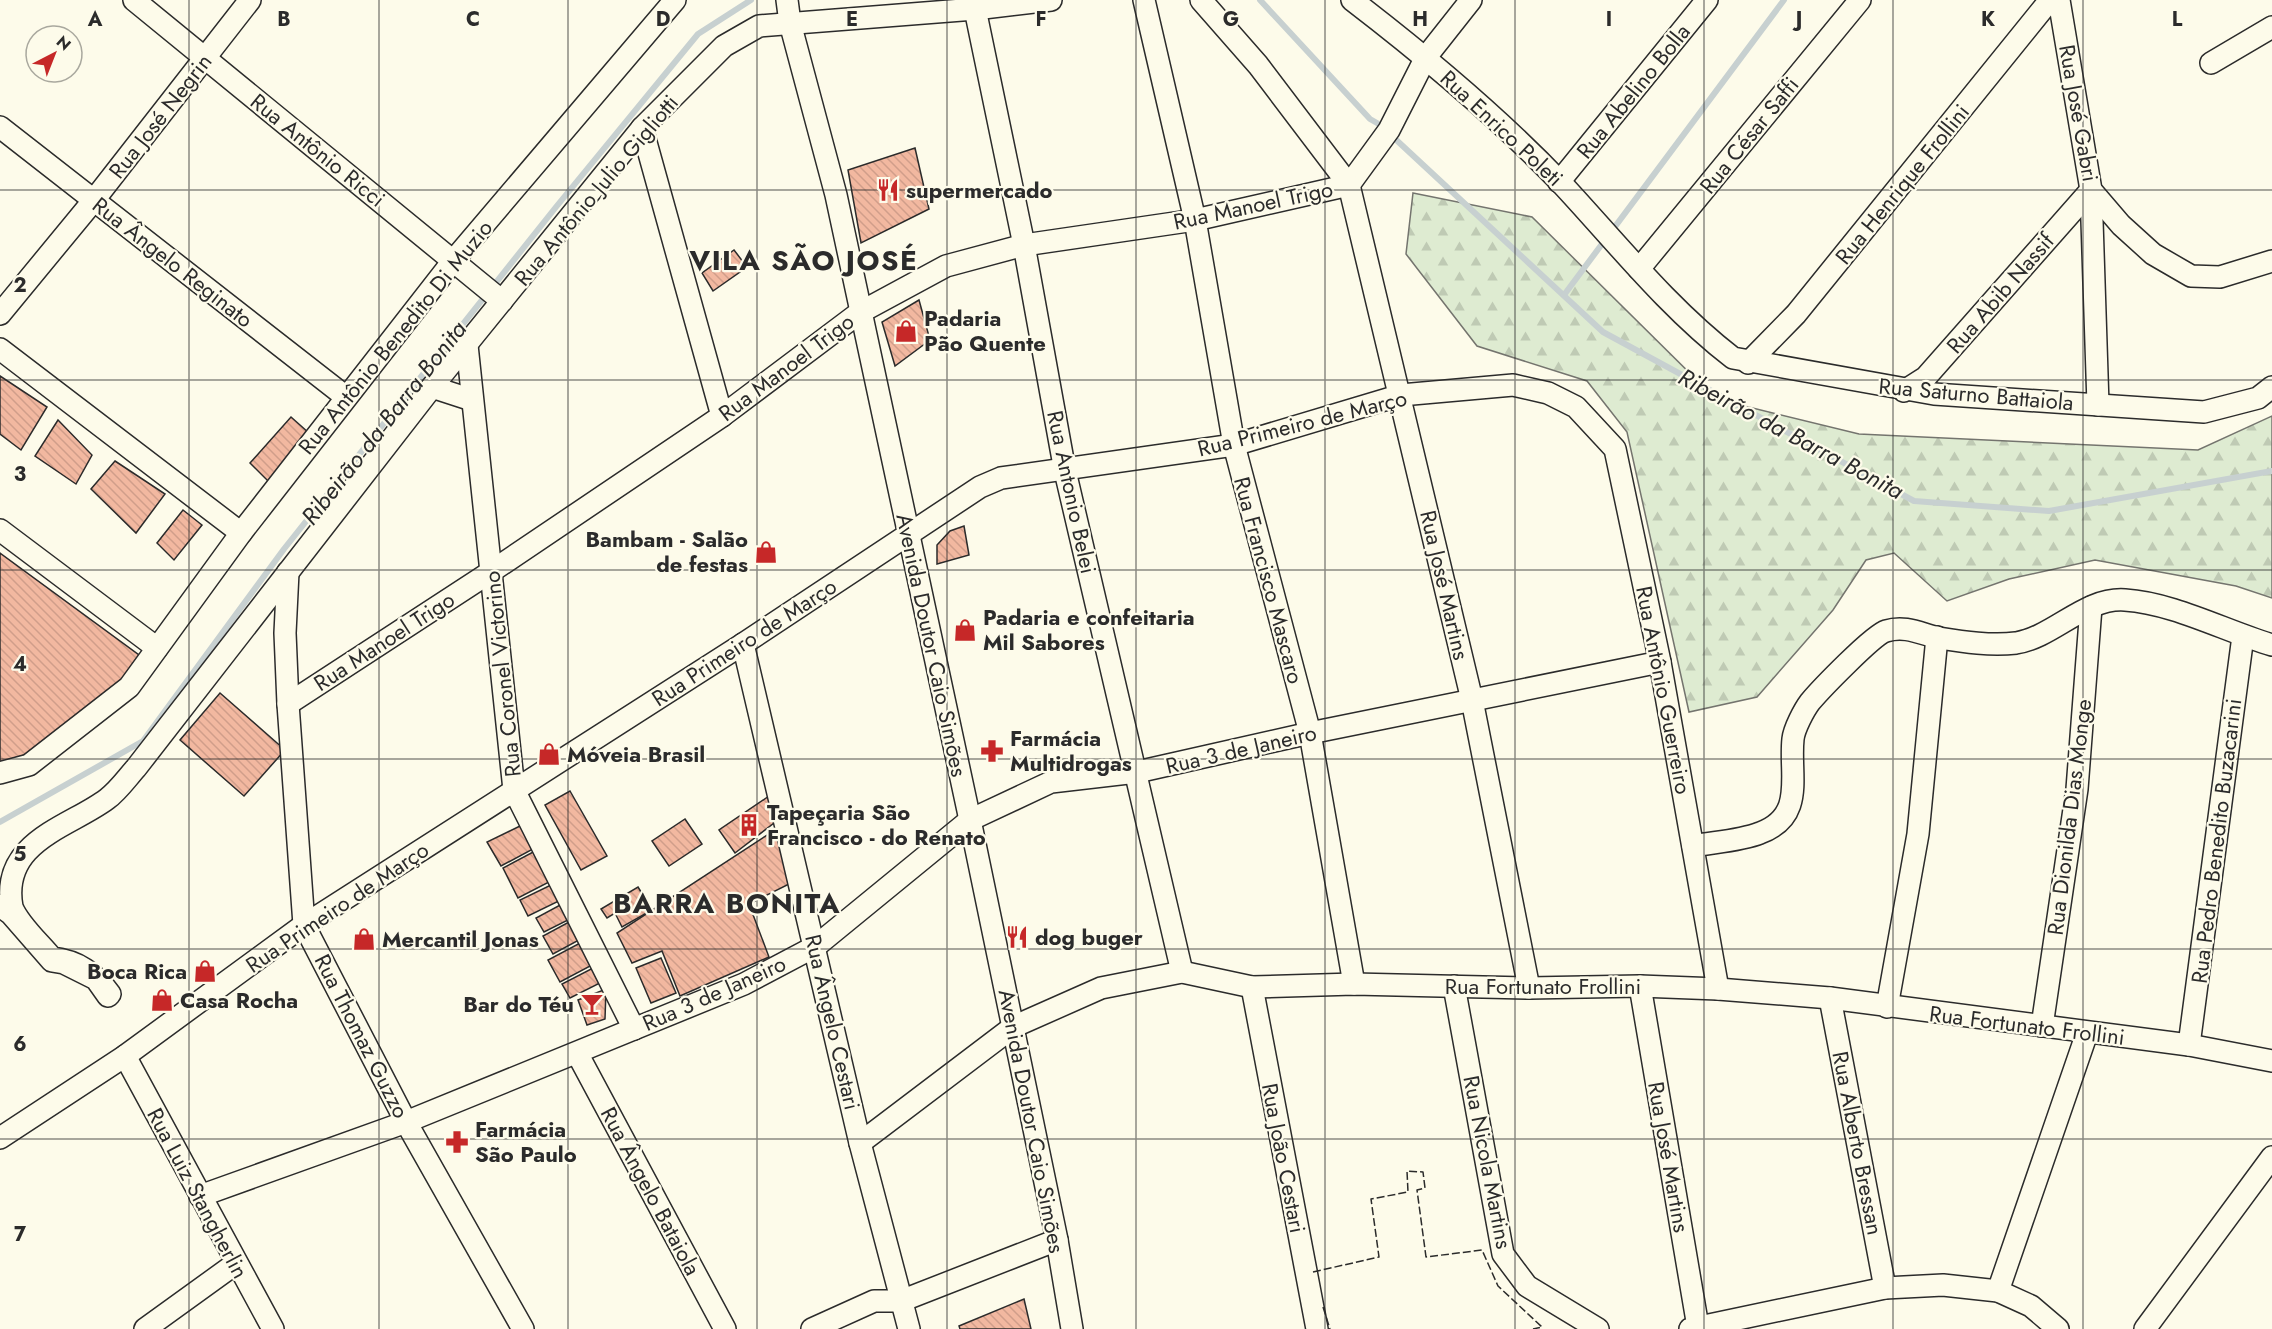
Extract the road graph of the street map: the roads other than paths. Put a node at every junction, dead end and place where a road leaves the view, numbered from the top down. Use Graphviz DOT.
graph roads {
  1 [pos="134,0"];
  2 [pos="250,0"];
  3 [pos="787,0"];
  4 [pos="1051,0"];
  5 [pos="1144,0"];
  6 [pos="1201,0"];
  7 [pos="1353,0"];
  8 [pos="1471,0"];
  9 [pos="1707,0"];
  10 [pos="1860,0"];
  11 [pos="2050,0"];
  12 [pos="2059,0"];
  13 [pos="669,2"];
  14 [pos="975,9"];
  15 [pos="790,23"];
  16 [pos="2272,27"];
  17 [pos="1426,57"];
  18 [pos="205,58"];
  19 [pos="2211,63"];
  20 [pos="0,127"];
  21 [pos="642,128"];
  22 [pos="1559,182"];
  23 [pos="1349,185"];
  24 [pos="2091,190"];
  25 [pos="94,200"];
  26 [pos="1195,220"];
  27 [pos="1024,245"];
  28 [pos="2272,261"];
  29 [pos="460,266"];
  30 [pos="1639,269"];
  31 [pos="497,297"];
  32 [pos="859,313"];
  33 [pos="0,314"];
  34 [pos="467,345"];
  35 [pos="0,350"];
  36 [pos="1748,363"];
  37 [pos="432,387"];
  38 [pos="2272,387"];
  39 [pos="1904,391"];
  40 [pos="1401,395"];
  41 [pos="346,397"];
  42 [pos="472,400"];
  43 [pos="2098,405"];
  44 [pos="1575,407"];
  45 [pos="722,416"];
  46 [pos="1234,445"];
  47 [pos="1065,471"];
  48 [pos="0,530"];
  49 [pos="241,533"];
  50 [pos="908,535"];
  51 [pos="492,571"];
  52 [pos="288,572"];
  53 [pos="2091,607"];
  54 [pos="2243,636"];
  55 [pos="1937,637"];
  56 [pos="743,644"];
  57 [pos="2272,645"];
  58 [pos="157,648"];
  59 [pos="1660,662"];
  60 [pos="1472,700"];
  61 [pos="288,704"];
  62 [pos="1310,734"];
  63 [pos="1137,772"];
  64 [pos="0,773"];
  65 [pos="514,790"];
  66 [pos="970,820"];
  67 [pos="1693,846"];
  68 [pos="16,856"];
  69 [pos="0,874"];
  70 [pos="0,906"];
  71 [pos="304,925"];
  72 [pos="816,946"];
  73 [pos="1182,972"];
  74 [pos="1354,984"];
  75 [pos="1454,986"];
  76 [pos="1640,986"];
  77 [pos="1252,987"];
  78 [pos="1529,988"];
  79 [pos="1718,988"];
  80 [pos="1830,998"];
  81 [pos="1887,1007"];
  82 [pos="2042,1026"];
  83 [pos="1013,1027"];
  84 [pos="634,1029"];
  85 [pos="2087,1033"];
  86 [pos="2189,1045"];
  87 [pos="577,1053"];
  88 [pos="125,1056"];
  89 [pos="2272,1060"];
  90 [pos="406,1122"];
  91 [pos="0,1138"];
  92 [pos="860,1143"];
  93 [pos="2272,1157"];
  94 [pos="200,1196"];
  95 [pos="1057,1240"];
  96 [pos="236,1264"];
  97 [pos="1885,1288"];
  98 [pos="1998,1291"];
  99 [pos="901,1301"];
  100 [pos="1694,1328"];
  101 [pos="145,1329"];
  102 [pos="273,1329"];
  103 [pos="523,1329"];
  104 [pos="725,1329"];
  105 [pos="813,1329"];
  106 [pos="909,1329"];
  107 [pos="1072,1329"];
  108 [pos="1317,1329"];
  109 [pos="1598,1329"];
  110 [pos="2058,1329"];
  111 [pos="2145,1329"];
  1 -- 18 [label="street, Rua Antônio Ricci"];
  2 -- 18 [label="street, Rua José Negrin"];
  3 -- 15 [label="street, Avenida Doutor Caio Simões"];
  4 -- 14 [label="street, Rua Antônio Julio Gigliotti"];
  5 -- 26 [label="street, Rua Francisco Mascaro"];
  6 -- 23 [label="street"];
  7 -- 17 [label="street, Rua Enrico Poleti"];
  8 -- 17 [label="street"];
  9 -- 22 [label="street, Rua Abelino Bolla"];
  10 -- 30 [label="street, Rua César Saffi"];
  11 -- 36 [label="street, Rua Henrique Frollini"];
  12 -- 24 [label="street, Rua José Gabri"];
  13 -- 29 [label="street, Rua Antônio Benedito Di Muzio"];
  14 -- 15 [label="street, Rua Antônio Julio Gigliotti"];
  14 -- 27 [label="street, Rua Antonio Belei"];
  15 -- 21 [label="street, Rua Antônio Julio Gigliotti"];
  15 -- 32 [label="street, Avenida Doutor Caio Simões"];
  16 -- 19 [label="street"];
  17 -- 22 [label="street, Rua Enrico Poleti"];
  17 -- 23 [label="street"];
  18 -- 25 [label="street, Rua José Negrin"];
  18 -- 29 [label="street, Rua Antônio Ricci"];
  20 -- 25 [label="street, Rua Ângelo Reginato"];
  21 -- 31 [label="street, Rua Antônio Julio Gigliotti"];
  21 -- 45 [label="street"];
  22 -- 30 [label="street, Rua Enrico Poleti"];
  23 -- 26 [label="street, Rua Manoel Trigo"];
  23 -- 40 [label="street, Rua José Martins"];
  24 -- 28 [label="street, Rua José Gabri"];
  24 -- 39 [label="street, Rua Abib Nassif"];
  24 -- 43 [label="street"];
  25 -- 33 [label="street, Rua José Negrin"];
  25 -- 41 [label="street, Rua Ângelo Reginato"];
  26 -- 27 [label="street, Rua Manoel Trigo"];
  26 -- 46 [label="street, Rua Francisco Mascaro"];
  27 -- 32 [label="street, Rua Manoel Trigo"];
  27 -- 47 [label="street, Rua Antonio Belei"];
  29 -- 31 [label="street, Rua Antônio Ricci"];
  29 -- 41 [label="street, Rua Antônio Benedito Di Muzio"];
  30 -- 36 [label="street, Rua Saturno Battaiola"];
  31 -- 34 [label="street, Rua Antônio Julio Gigliotti"];
  32 -- 45 [label="street, Rua Manoel Trigo"];
  32 -- 50 [label="street, Avenida Doutor Caio Simões"];
  34 -- 37 [label="street, Rua Antônio Julio Gigliotti"];
  34 -- 42 [label="street, Rua Coronel Victorino"];
  35 -- 49 [label="street"];
  36 -- 39 [label="street, Rua Saturno Battaiola"];
  37 -- 42 [label="street"];
  37 -- 52 [label="street, Rua Antônio Julio Gigliotti"];
  38 -- 43 [label="street, Rua Saturno Battaiola"];
  39 -- 43 [label="street, Rua Saturno Battaiola"];
  40 -- 44 [label="street, Rua Primeiro de Março"];
  40 -- 46 [label="street, Rua Primeiro de Março"];
  40 -- 60 [label="street, Rua José Martins"];
  41 -- 49 [label="street, Rua Antônio Benedito Di Muzio"];
  42 -- 51 [label="street, Rua Coronel Victorino"];
  44 -- 59 [label="street, Rua Antônio Guerreiro"];
  45 -- 51 [label="street, Rua Manoel Trigo"];
  46 -- 47 [label="street, Rua Primeiro de Março"];
  46 -- 62 [label="street, Rua Francisco Mascaro"];
  47 -- 50 [label="street, Rua Primeiro de Março"];
  47 -- 63 [label="street, Rua Antonio Belei"];
  48 -- 58 [label="street"];
  49 -- 58 [label="street, Rua Antônio Benedito Di Muzio"];
  50 -- 56 [label="street, Rua Primeiro de Março"];
  50 -- 66 [label="street, Avenida Doutor Caio Simões"];
  51 -- 61 [label="street, Rua Manoel Trigo"];
  51 -- 65 [label="street, Rua Coronel Victorino"];
  52 -- 61 [label="street, Rua Thomaz Guzzo"];
  52 -- 68 [label="street, Rua Antônio Julio Gigliotti"];
  53 -- 54 [label="street"];
  53 -- 55 [label="street"];
  53 -- 82 [label="street, Rua Dionilda Dias Monge"];
  54 -- 57 [label="street"];
  54 -- 86 [label="street, Rua Pedro Benedito Buzacarini"];
  55 -- 67 [label="street"];
  55 -- 81 [label="street"];
  56 -- 65 [label="street, Rua Primeiro de Março"];
  56 -- 72 [label="street, Rua Ângelo Cestari"];
  58 -- 64 [label="street, Rua Antônio Benedito Di Muzio"];
  59 -- 60 [label="street, Rua 3 de Janeiro"];
  59 -- 67 [label="street, Rua Antônio Guerreiro"];
  60 -- 62 [label="street, Rua 3 de Janeiro"];
  60 -- 78 [label="street, Rua José Martins"];
  61 -- 71 [label="street, Rua Thomaz Guzzo"];
  62 -- 63 [label="street, Rua 3 de Janeiro"];
  62 -- 74 [label="street, Rua Francisco Mascaro"];
  63 -- 66 [label="street, Rua 3 de Janeiro"];
  63 -- 73 [label="street, Rua Antonio Belei"];
  65 -- 71 [label="street, Rua Primeiro de Março"];
  65 -- 84 [label="street, Rua Coronel Victorino"];
  66 -- 72 [label="street, Rua 3 de Janeiro"];
  66 -- 83 [label="street, Avenida Doutor Caio Simões"];
  67 -- 79 [label="street, Rua Antônio Guerreiro"];
  68 -- 69 [label="street, Rua Antônio Julio Gigliotti"];
  68 -- 70 [label="street"];
  71 -- 88 [label="street, Rua Primeiro de Março"];
  71 -- 90 [label="street, Rua Thomaz Guzzo"];
  72 -- 84 [label="street, Rua 3 de Janeiro"];
  72 -- 92 [label="street, Rua Ângelo Cestari"];
  73 -- 77 [label="street, Rua Fortunato Frollini"];
  73 -- 83 [label="street, Rua Fortunato Frollini"];
  74 -- 75 [label="street, Rua Fortunato Frollini"];
  74 -- 77 [label="street, Rua Fortunato Frollini"];
  75 -- 78 [label="street, Rua Fortunato Frollini"];
  75 -- 109 [label="street, Rua Nicola Martins"];
  76 -- 78 [label="street, Rua Fortunato Frollini"];
  76 -- 79 [label="street, Rua Fortunato Frollini"];
  76 -- 100 [label="street, Rua José Martins"];
  77 -- 108 [label="street, Rua João Cestari"];
  79 -- 80 [label="street, Rua Fortunato Frollini"];
  80 -- 81 [label="street, Rua Fortunato Frollini"];
  80 -- 97 [label="street, Rua Alberto Bressan"];
  81 -- 82 [label="street, Rua Fortunato Frollini"];
  82 -- 85 [label="street, Rua Fortunato Frollini"];
  83 -- 92 [label="street, Rua Fortunato Frollini"];
  83 -- 95 [label="street, Avenida Doutor Caio Simões"];
  84 -- 87 [label="street, Rua 3 de Janeiro"];
  85 -- 86 [label="street, Rua Fortunato Frollini"];
  85 -- 98 [label="street"];
  86 -- 89 [label="street, Rua Fortunato Frollini"];
  87 -- 90 [label="street, Rua 3 de Janeiro"];
  87 -- 104 [label="street, Rua Ângelo Bataiola"];
  88 -- 91 [label="street, Rua Primeiro de Março"];
  88 -- 94 [label="street, Rua Luiz Stangherlin"];
  90 -- 94 [label="street, Rua 3 de Janeiro"];
  90 -- 103 [label="street, Rua Thomaz Guzzo"];
  92 -- 99 [label="street, Rua Ângelo Cestari"];
  93 -- 111 [label="street"];
  94 -- 96 [label="street, Rua Luiz Stangherlin"];
  95 -- 99 [label="street"];
  95 -- 107 [label="street, Avenida Doutor Caio Simões"];
  96 -- 101 [label="street"];
  96 -- 102 [label="street, Rua Luiz Stangherlin"];
  97 -- 98 [label="street"];
  97 -- 100 [label="street"];
  98 -- 110 [label="street"];
  99 -- 105 [label="street"];
  99 -- 106 [label="street, Rua Ângelo Cestari"];
}
